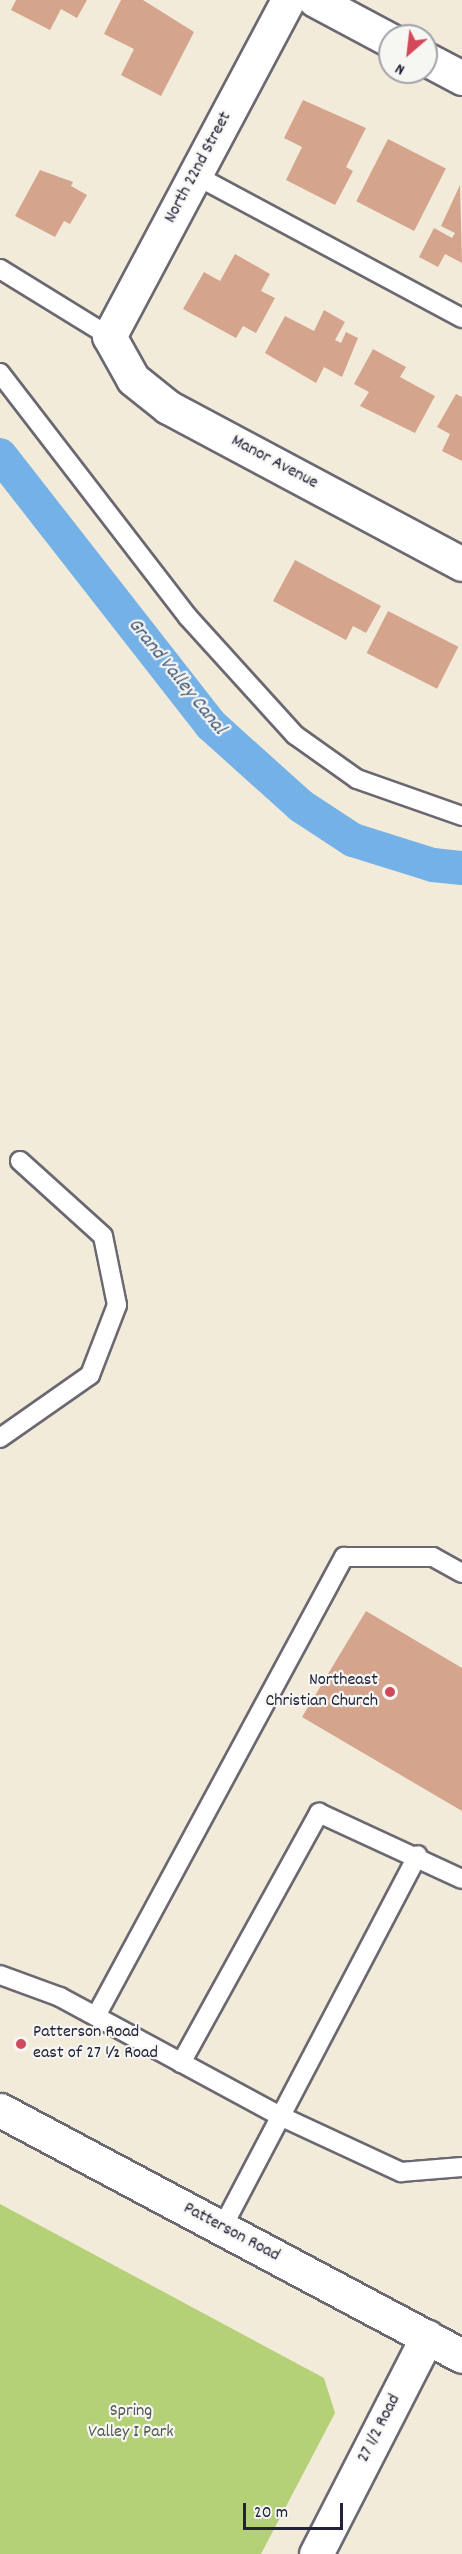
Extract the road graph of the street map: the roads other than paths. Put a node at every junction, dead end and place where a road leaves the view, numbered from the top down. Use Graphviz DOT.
graph roads {
  1 [pos="288,0"];
  2 [pos="315,0"];
  3 [pos="378,34"];
  4 [pos="438,65"];
  5 [pos="462,78"];
  6 [pos="195,175"];
  7 [pos="0,269"];
  8 [pos="462,318"];
  9 [pos="109,336"];
  10 [pos="0,373"];
  11 [pos="462,564"];
  12 [pos="462,816"];
  13 [pos="20,1161"];
  14 [pos="0,1438"];
  15 [pos="462,1573"];
  16 [pos="418,1855"];
  17 [pos="462,1879"];
  18 [pos="0,1975"];
  19 [pos="96,2016"];
  20 [pos="181,2063"];
  21 [pos="0,2110"];
  22 [pos="278,2115"];
  23 [pos="462,2167"];
  24 [pos="222,2228"];
  25 [pos="427,2337"];
  26 [pos="462,2356"];
  27 [pos="316,2554"];
  1 -- 6 [label="street, North 22nd Street"];
  2 -- 3 [label="street"];
  4 -- 5 [label="street"];
  6 -- 8 [label="lane"];
  6 -- 9 [label="street, North 22nd Street"];
  7 -- 9 [label="lane"];
  9 -- 11 [label="street, Manor Avenue"];
  10 -- 12 [label="lane"];
  13 -- 14 [label="lane"];
  15 -- 19 [label="lane"];
  16 -- 17 [label="lane"];
  16 -- 20 [label="lane"];
  16 -- 22 [label="lane"];
  18 -- 19 [label="lane"];
  19 -- 20 [label="lane"];
  20 -- 22 [label="lane"];
  21 -- 24 [label="street, Patterson Road"];
  22 -- 23 [label="lane"];
  22 -- 24 [label="lane"];
  24 -- 25 [label="street, Patterson Road"];
  25 -- 26 [label="street, Patterson Road"];
  25 -- 27 [label="street, 27 1/2 Road"];
}
